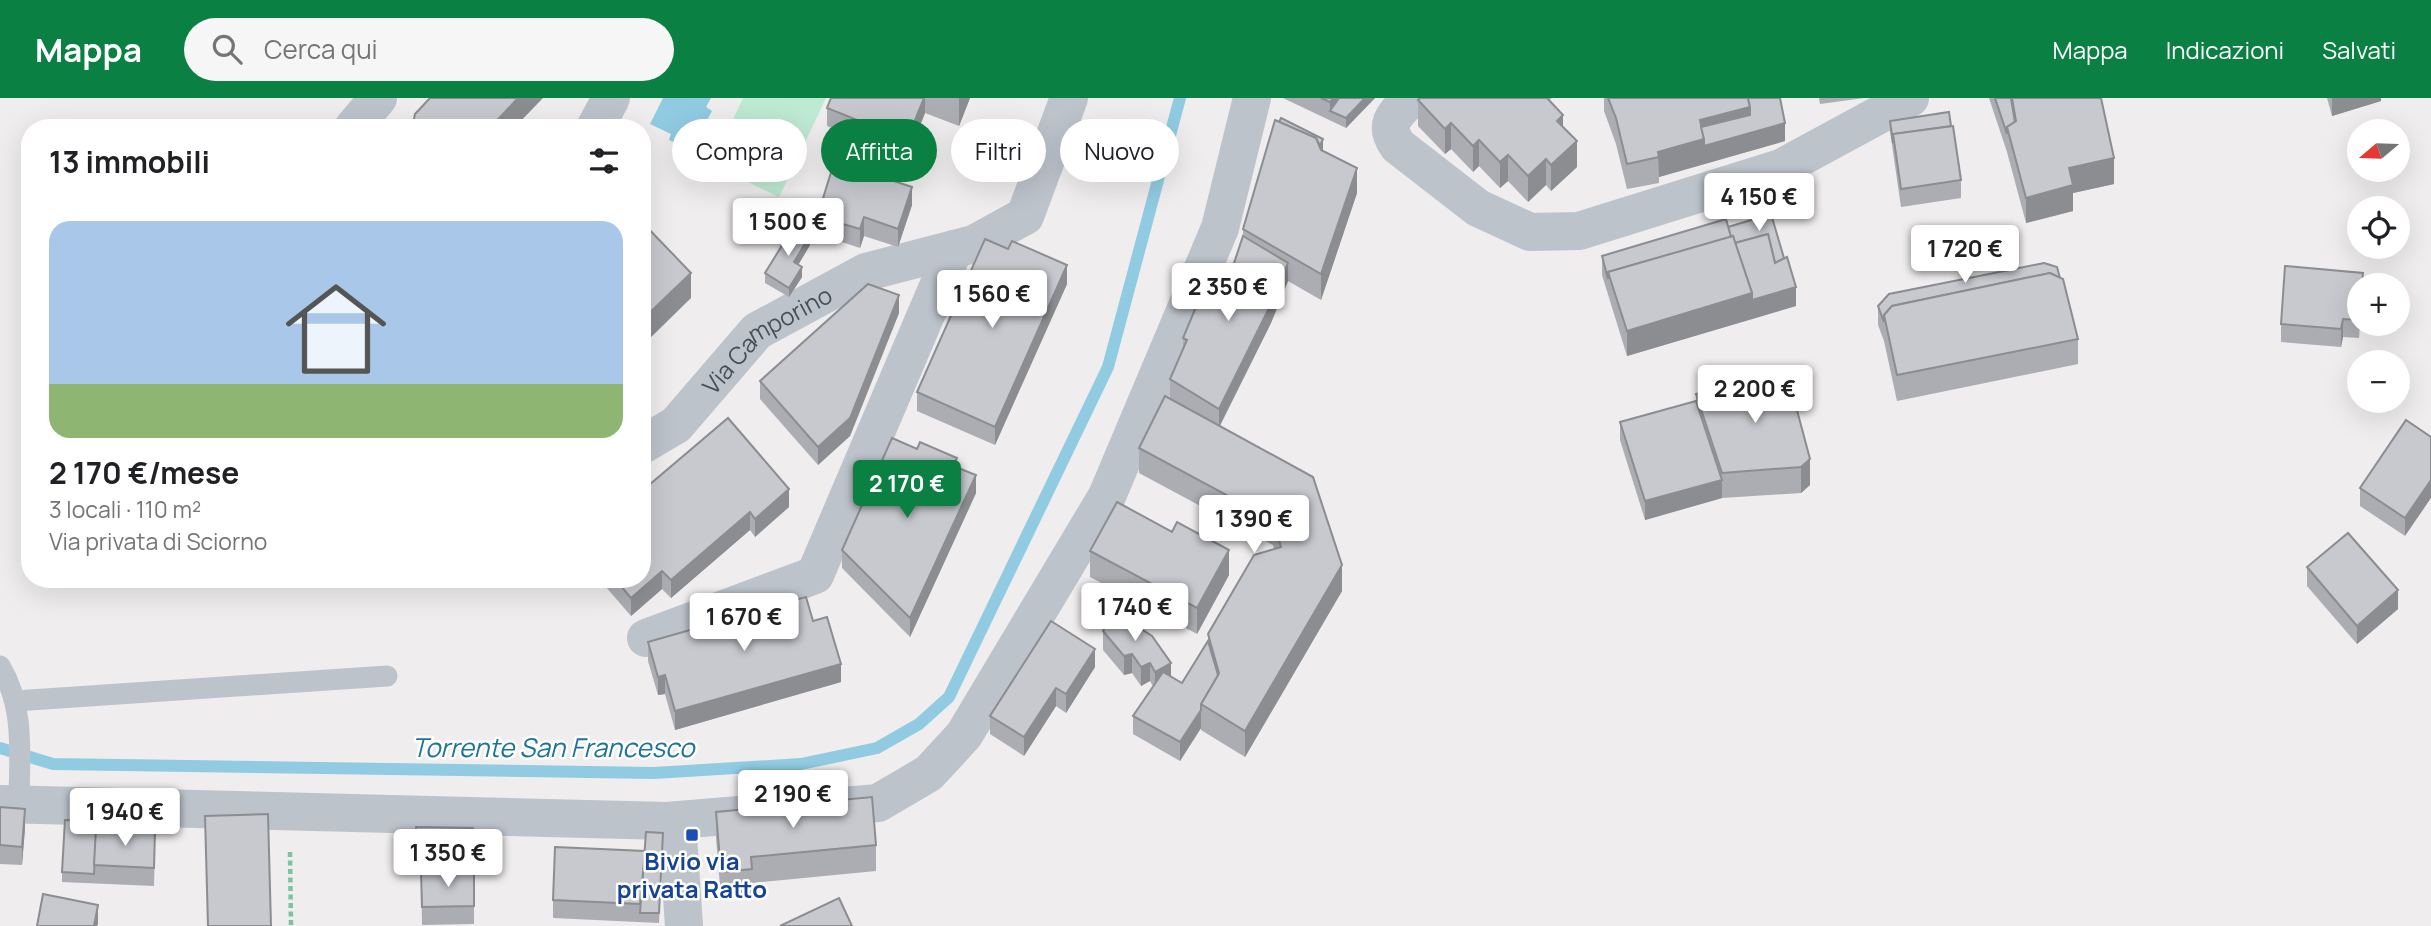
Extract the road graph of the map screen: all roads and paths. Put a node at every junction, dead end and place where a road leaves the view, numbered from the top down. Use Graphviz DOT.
graph roads {
  1 [pos="378,98"];
  2 [pos="611,98"];
  3 [pos="1069,98"];
  4 [pos="1252,98"];
  5 [pos="1411,98"];
  6 [pos="1910,98"];
  7 [pos="360,119"];
  8 [pos="600,119"];
  9 [pos="954,249"];
  10 [pos="651,440"];
  11 [pos="646,638"];
  12 [pos="0,666"];
  13 [pos="387,676"];
  14 [pos="17,711"];
  15 [pos="12,799"];
  16 [pos="289,813"];
  17 [pos="677,821"];
  18 [pos="291,926"];
  19 [pos="684,926"];
  1 -- 7 [label="street"];
  2 -- 8 [label="street"];
  3 -- 9 [label="street, Via Camporino"];
  4 -- 17 [label="street"];
  5 -- 6 [label="street"];
  9 -- 10 [label="street, Via Camporino"];
  9 -- 11 [label="street"];
  12 -- 14 [label="lane"];
  13 -- 14 [label="lane"];
  14 -- 15 [label="lane"];
  15 -- 16 [label="street"];
  16 -- 17 [label="street"];
  16 -- 18 [label="path"];
  17 -- 19 [label="street"];
}
